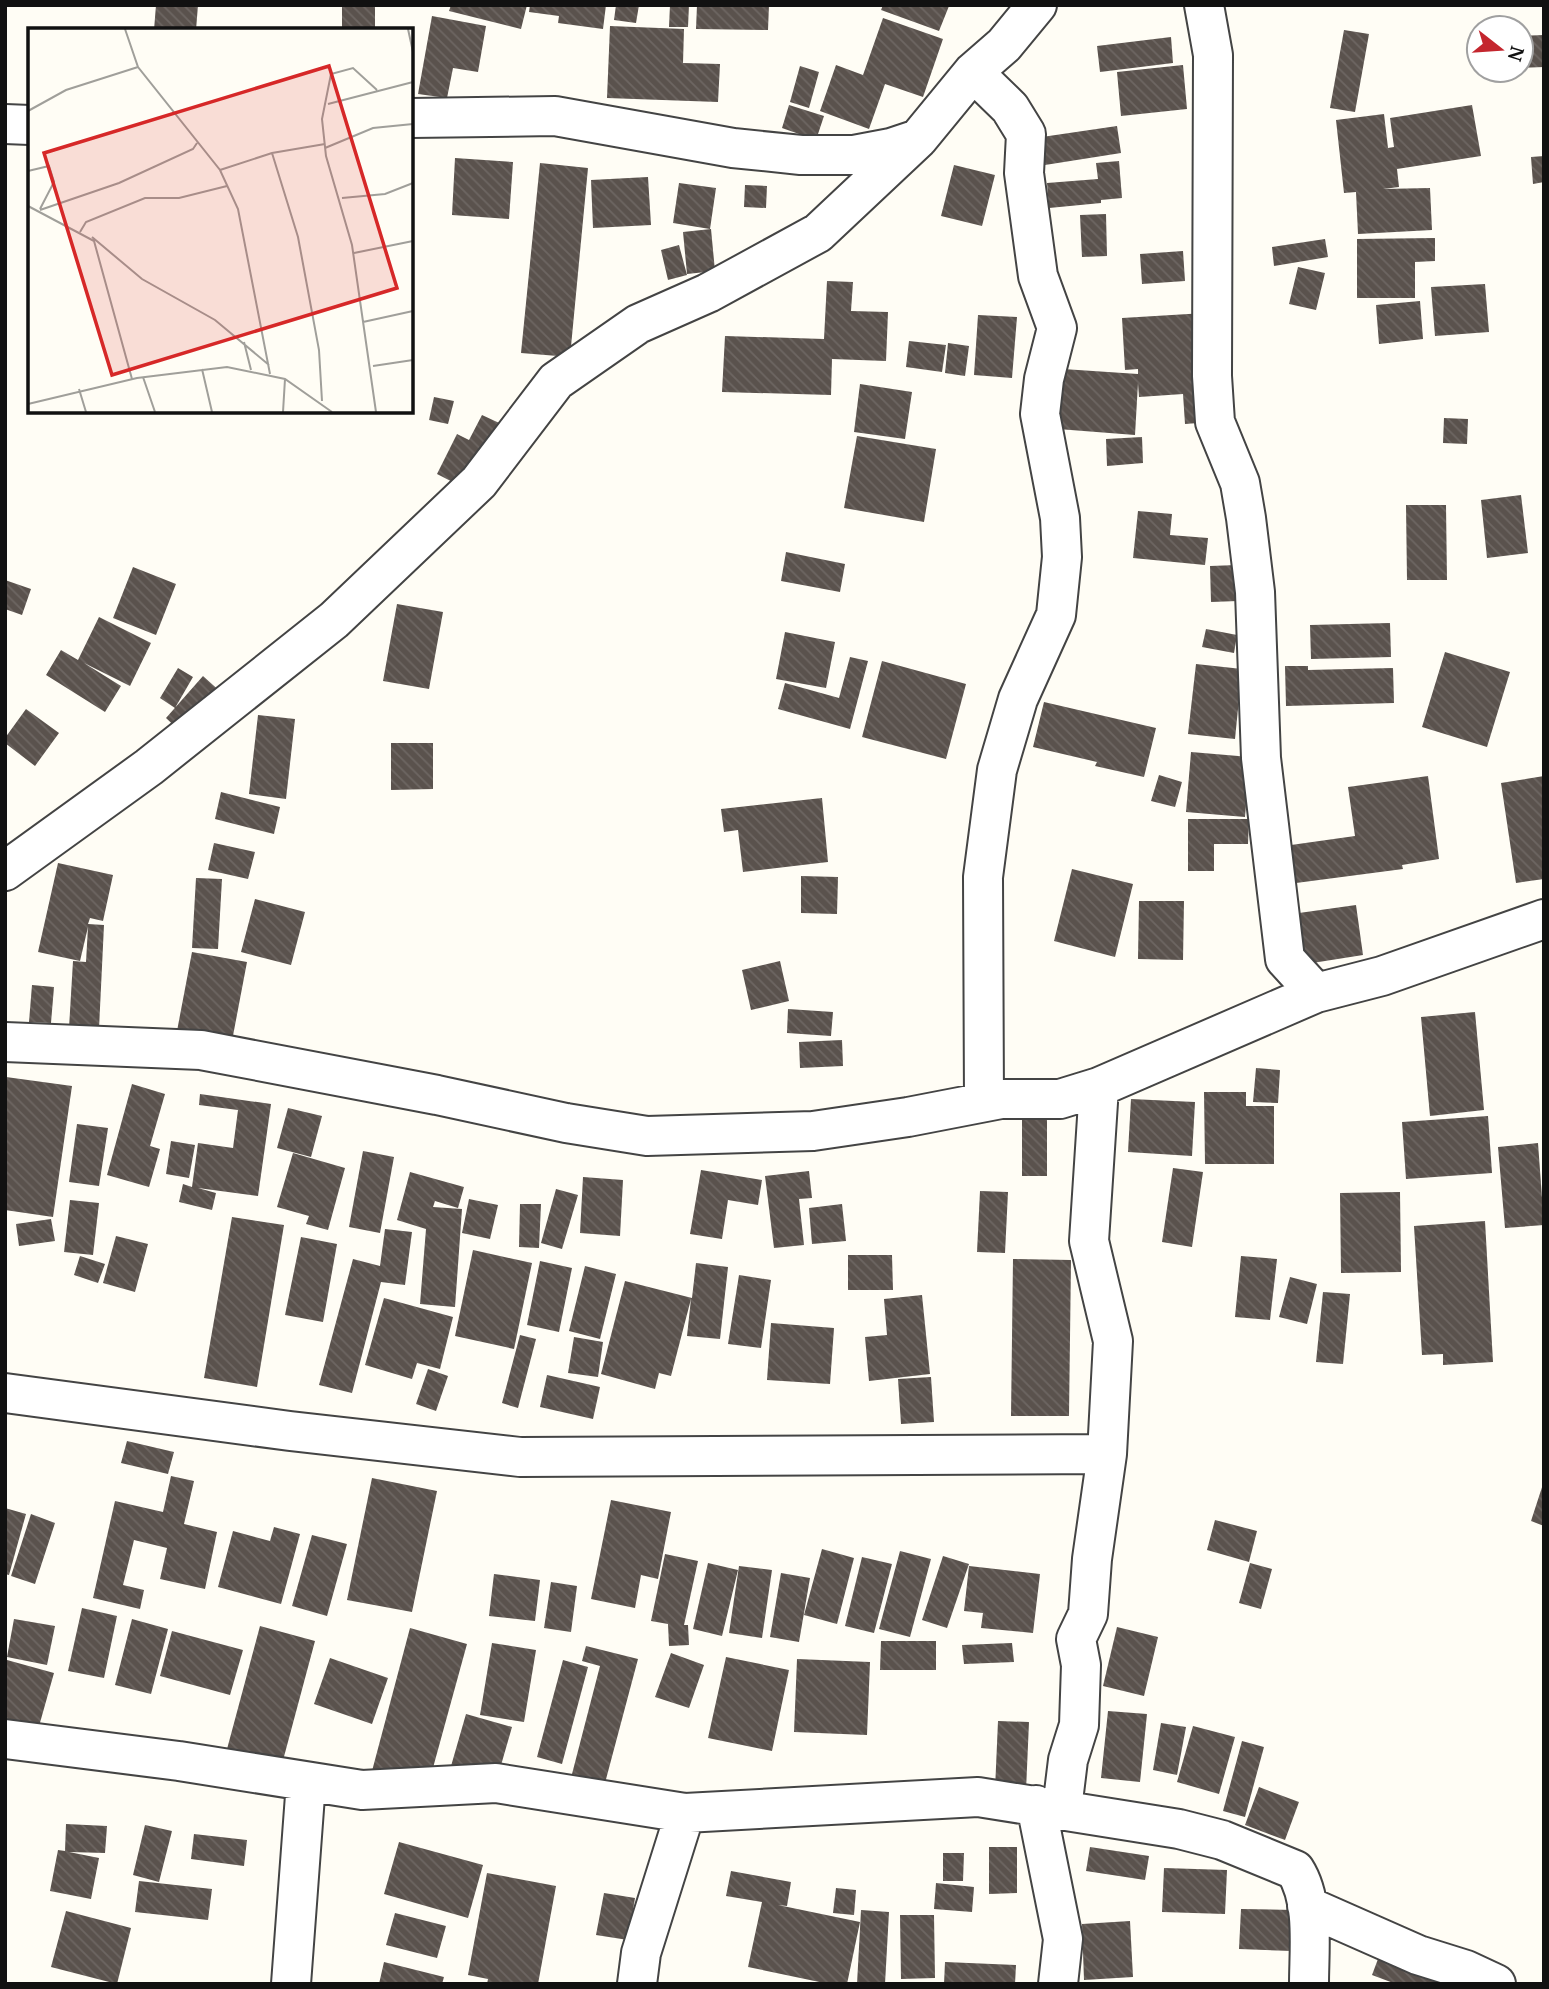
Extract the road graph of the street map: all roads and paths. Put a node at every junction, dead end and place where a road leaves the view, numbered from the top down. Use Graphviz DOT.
graph roads {
  1 [pos="1037,5"];
  2 [pos="1204,5"];
  3 [pos="973,72"];
  4 [pos="413,118"];
  5 [pos="5,124"];
  6 [pos="28,125"];
  7 [pos="918,139"];
  8 [pos="5,871"];
  9 [pos="1544,919"];
  10 [pos="1316,993"];
  11 [pos="5,1042"];
  12 [pos="1099,1087"];
  13 [pos="984,1102"];
  14 [pos="5,1393"];
  15 [pos="1108,1454"];
  16 [pos="5,1739"];
  17 [pos="306,1782"];
  18 [pos="1049,1807"];
  19 [pos="685,1813"];
  20 [pos="1307,1906"];
  21 [pos="291,1984"];
  22 [pos="637,1984"];
  23 [pos="1058,1984"];
  24 [pos="1309,1984"];
  25 [pos="1496,1984"];
  1 -- 3 [label="street"];
  2 -- 10 [label="street"];
  3 -- 7 [label="street"];
  3 -- 13 [label="street"];
  4 -- 7 [label="street"];
  5 -- 6 [label="street"];
  7 -- 8 [label="street"];
  9 -- 10 [label="street"];
  10 -- 12 [label="street"];
  11 -- 13 [label="street"];
  12 -- 13 [label="street"];
  12 -- 15 [label="street"];
  14 -- 15 [label="street"];
  15 -- 18 [label="street"];
  16 -- 17 [label="street"];
  17 -- 19 [label="street"];
  17 -- 21 [label="street"];
  18 -- 19 [label="street"];
  18 -- 20 [label="street"];
  18 -- 23 [label="street"];
  19 -- 22 [label="street"];
  20 -- 24 [label="street"];
  20 -- 25 [label="street"];
}
